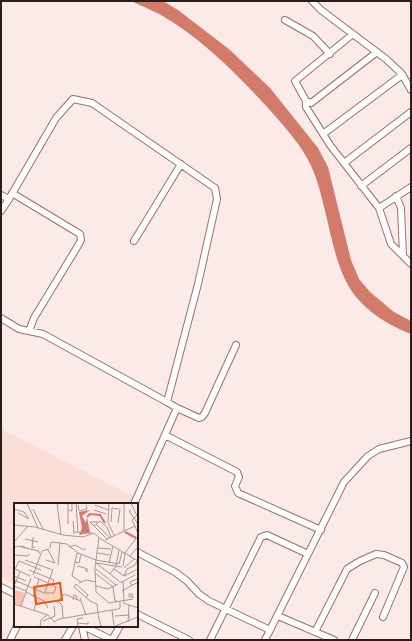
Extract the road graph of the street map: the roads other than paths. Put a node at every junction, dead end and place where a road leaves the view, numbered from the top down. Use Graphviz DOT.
graph roads {
  1 [pos="312,1"];
  2 [pos="285,20"];
  3 [pos="353,34"];
  4 [pos="377,52"];
  5 [pos="330,54"];
  6 [pos="402,75"];
  7 [pos="411,90"];
  8 [pos="306,101"];
  9 [pos="411,112"];
  10 [pos="323,134"];
  11 [pos="411,148"];
  12 [pos="344,163"];
  13 [pos="181,164"];
  14 [pos="362,186"];
  15 [pos="411,187"];
  16 [pos="12,193"];
  17 [pos="1,195"];
  18 [pos="396,196"];
  19 [pos="8,199"];
  20 [pos="379,208"];
  21 [pos="1,211"];
  22 [pos="134,241"];
  23 [pos="403,256"];
  24 [pos="411,264"];
  25 [pos="1,318"];
  26 [pos="29,331"];
  27 [pos="236,345"];
  28 [pos="168,402"];
  29 [pos="177,408"];
  30 [pos="164,435"];
  31 [pos="411,441"];
  32 [pos="134,503"];
  33 [pos="321,530"];
  34 [pos="138,553"];
  35 [pos="308,554"];
  36 [pos="1,588"];
  37 [pos="375,593"];
  38 [pos="14,594"];
  39 [pos="225,609"];
  40 [pos="138,614"];
  41 [pos="278,616"];
  42 [pos="383,617"];
  43 [pos="16,627"];
  44 [pos="72,627"];
  45 [pos="83,627"];
  46 [pos="85,627"];
  47 [pos="119,627"];
  48 [pos="270,630"];
  49 [pos="315,632"];
  50 [pos="10,640"];
  51 [pos="65,640"];
  52 [pos="85,640"];
  53 [pos="112,640"];
  54 [pos="189,640"];
  55 [pos="210,640"];
  56 [pos="265,640"];
  57 [pos="334,640"];
  58 [pos="352,640"];
  1 -- 3 [label="street"];
  2 -- 5 [label="street"];
  3 -- 4 [label="street"];
  3 -- 5 [label="street"];
  4 -- 6 [label="street"];
  4 -- 8 [label="street"];
  5 -- 8 [label="street"];
  6 -- 7 [label="street"];
  6 -- 10 [label="street"];
  8 -- 10 [label="street"];
  9 -- 12 [label="street"];
  10 -- 12 [label="street"];
  11 -- 14 [label="street"];
  12 -- 14 [label="street"];
  13 -- 16 [label="street"];
  13 -- 22 [label="street"];
  13 -- 28 [label="street"];
  14 -- 20 [label="street"];
  15 -- 18 [label="street"];
  16 -- 19 [label="street"];
  16 -- 26 [label="street"];
  17 -- 19 [label="street"];
  18 -- 20 [label="street"];
  18 -- 23 [label="street"];
  19 -- 21 [label="street"];
  20 -- 23 [label="street"];
  23 -- 24 [label="street"];
  25 -- 26 [label="street"];
  26 -- 28 [label="street"];
  27 -- 29 [label="street"];
  28 -- 29 [label="street"];
  29 -- 30 [label="street"];
  30 -- 32 [label="street"];
  30 -- 33 [label="street"];
  31 -- 33 [label="street"];
  33 -- 35 [label="street"];
  34 -- 39 [label="street"];
  35 -- 39 [label="street"];
  35 -- 41 [label="street"];
  36 -- 38 [label="street"];
  37 -- 58 [label="street"];
  39 -- 48 [label="street"];
  39 -- 55 [label="street"];
  40 -- 54 [label="street"];
  41 -- 48 [label="street"];
  41 -- 49 [label="street"];
  42 -- 49 [label="street"];
  43 -- 50 [label="street"];
  44 -- 51 [label="street"];
  45 -- 52 [label="street"];
  46 -- 53 [label="street"];
  47 -- 53 [label="street"];
  48 -- 56 [label="street"];
  49 -- 57 [label="street"];
}
